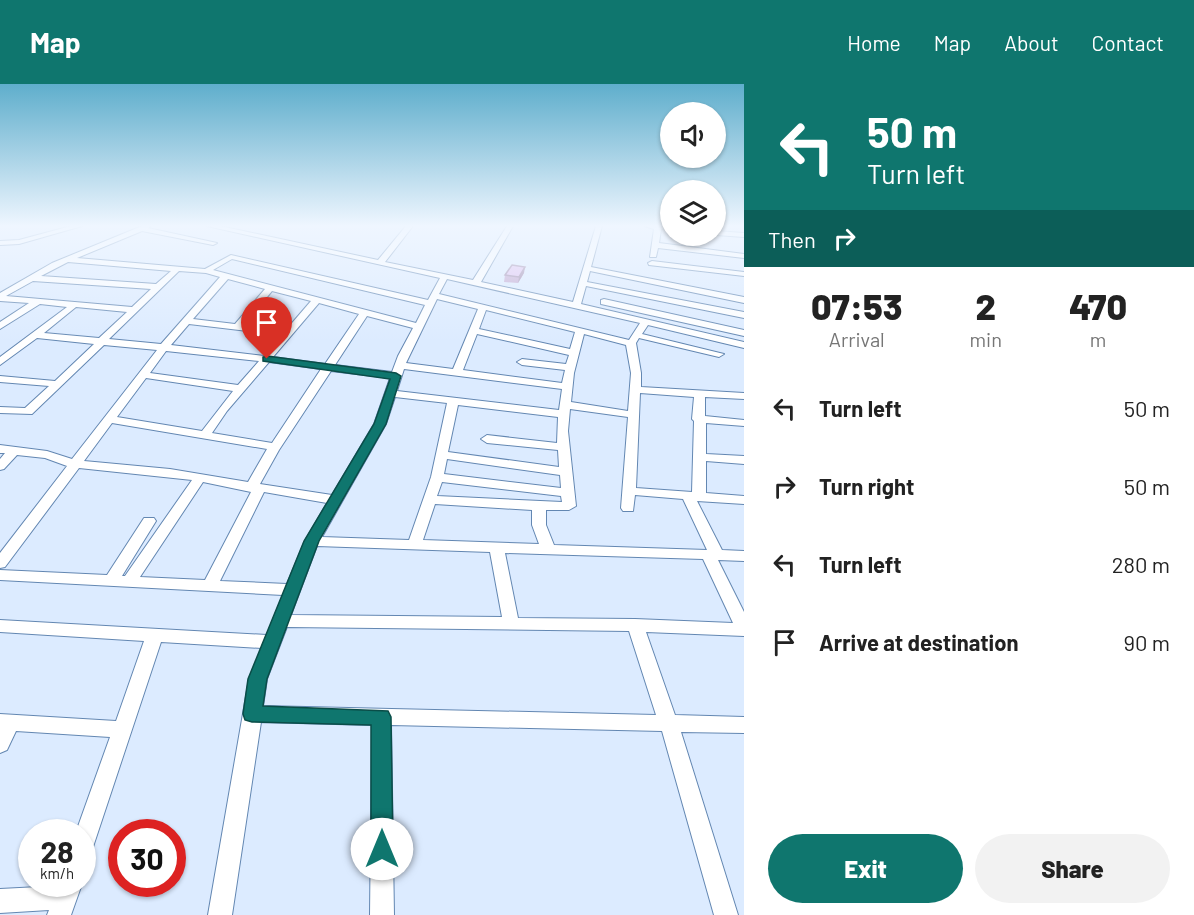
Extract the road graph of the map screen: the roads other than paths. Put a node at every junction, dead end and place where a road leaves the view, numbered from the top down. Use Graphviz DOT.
graph roads {
  1 [pos="58,265"];
  2 [pos="134,265"];
  3 [pos="217,265"];
  4 [pos="268,265"];
  5 [pos="388,265"];
  6 [pos="486,265"];
  7 [pos="587,265"];
  8 [pos="652,265"];
  9 [pos="667,265"];
  10 [pos="178,268"];
  11 [pos="586,268"];
  12 [pos="206,271"];
  13 [pos="744,274"];
  14 [pos="225,277"];
  15 [pos="444,277"];
  16 [pos="32,278"];
  17 [pos="649,280"];
  18 [pos="476,283"];
  19 [pos="582,283"];
  20 [pos="159,287"];
  21 [pos="270,288"];
  22 [pos="0,297"];
  23 [pos="431,299"];
  24 [pos="317,300"];
  25 [pos="744,300"];
  26 [pos="577,301"];
  27 [pos="37,302"];
  28 [pos="74,305"];
  29 [pos="483,307"];
  30 [pos="135,310"];
  31 [pos="364,313"];
  32 [pos="744,315"];
  33 [pos="716,318"];
  34 [pos="186,321"];
  35 [pos="645,322"];
  36 [pos="744,325"];
  37 [pos="0,326"];
  38 [pos="417,326"];
  39 [pos="237,327"];
  40 [pos="474,331"];
  41 [pos="580,331"];
  42 [pos="289,333"];
  43 [pos="744,333"];
  44 [pos="35,335"];
  45 [pos="633,339"];
  46 [pos="103,341"];
  47 [pos="744,345"];
  48 [pos="165,347"];
  49 [pos="575,353"];
  50 [pos="718,354"];
  51 [pos="267,359"];
  52 [pos="0,362"];
  53 [pos="522,362"];
  54 [pos="327,367"];
  55 [pos="571,368"];
  56 [pos="398,371"];
  57 [pos="457,372"];
  58 [pos="143,375"];
  59 [pos="0,379"];
  60 [pos="58,384"];
  61 [pos="568,387"];
  62 [pos="240,389"];
  63 [pos="636,390"];
  64 [pos="390,393"];
  65 [pos="700,393"];
  66 [pos="744,396"];
  67 [pos="453,401"];
  68 [pos="0,410"];
  69 [pos="565,410"];
  70 [pos="634,415"];
  71 [pos="109,419"];
  72 [pos="698,419"];
  73 [pos="744,423"];
  74 [pos="204,436"];
  75 [pos="487,439"];
  76 [pos="275,447"];
  77 [pos="564,447"];
  78 [pos="7,450"];
  79 [pos="442,455"];
  80 [pos="699,458"];
  81 [pos="744,460"];
  82 [pos="73,464"];
  83 [pos="0,466"];
  84 [pos="566,472"];
  85 [pos="437,477"];
  86 [pos="198,479"];
  87 [pos="255,489"];
  88 [pos="629,491"];
  89 [pos="567,493"];
  90 [pos="693,497"];
  91 [pos="335,500"];
  92 [pos="429,500"];
  93 [pos="744,500"];
  94 [pos="539,506"];
  95 [pos="628,508"];
  96 [pos="149,522"];
  97 [pos="312,541"];
  98 [pos="414,545"];
  99 [pos="497,549"];
  100 [pos="548,549"];
  101 [pos="712,555"];
  102 [pos="744,556"];
  103 [pos="0,563"];
  104 [pos="0,575"];
  105 [pos="111,581"];
  106 [pos="129,582"];
  107 [pos="210,586"];
  108 [pos="292,590"];
  109 [pos="280,621"];
  110 [pos="511,624"];
  111 [pos="635,625"];
  112 [pos="0,626"];
  113 [pos="744,629"];
  114 [pos="155,635"];
  115 [pos="272,642"];
  116 [pos="252,714"];
  117 [pos="381,717"];
  118 [pos="5,723"];
  119 [pos="669,724"];
  120 [pos="744,725"];
  121 [pos="122,730"];
  122 [pos="0,744"];
  123 [pos="92,819"];
  124 [pos="65,899"];
  125 [pos="0,901"];
  126 [pos="220,915"];
  127 [pos="382,915"];
  128 [pos="726,915"];
  1 -- 16 [label="street"];
  2 -- 10 [label="street"];
  3 -- 12 [label="street"];
  4 -- 23 [label="street"];
  5 -- 15 [label="street"];
  6 -- 18 [label="street"];
  7 -- 11 [label="street"];
  8 -- 17 [label="street"];
  9 -- 13 [label="street"];
  10 -- 12 [label="street"];
  10 -- 20 [label="street"];
  11 -- 17 [label="street"];
  11 -- 19 [label="street"];
  12 -- 14 [label="street"];
  14 -- 21 [label="street"];
  14 -- 34 [label="street"];
  15 -- 18 [label="street"];
  15 -- 23 [label="street"];
  16 -- 20 [label="street"];
  16 -- 22 [label="street"];
  17 -- 25 [label="street"];
  18 -- 26 [label="street"];
  19 -- 26 [label="street"];
  19 -- 32 [label="street"];
  20 -- 30 [label="street"];
  21 -- 24 [label="street"];
  21 -- 39 [label="street"];
  22 -- 27 [label="street"];
  23 -- 29 [label="street"];
  23 -- 38 [label="street"];
  24 -- 31 [label="street"];
  24 -- 42 [label="street"];
  26 -- 35 [label="street"];
  26 -- 43 [label="street"];
  27 -- 28 [label="street"];
  27 -- 37 [label="street"];
  28 -- 30 [label="street"];
  28 -- 44 [label="street"];
  29 -- 40 [label="street"];
  29 -- 41 [label="street"];
  30 -- 46 [label="street"];
  31 -- 38 [label="street"];
  31 -- 54 [label="street"];
  33 -- 36 [label="street"];
  34 -- 39 [label="street"];
  34 -- 48 [label="street"];
  35 -- 45 [label="street"];
  35 -- 47 [label="street"];
  38 -- 56 [label="street"];
  39 -- 42 [label="street"];
  40 -- 49 [label="street"];
  40 -- 57 [label="street"];
  41 -- 45 [label="street"];
  41 -- 49 [label="street"];
  42 -- 51 [label="street"];
  44 -- 46 [label="street"];
  44 -- 52 [label="street"];
  45 -- 50 [label="street"];
  45 -- 63 [label="street"];
  46 -- 48 [label="street"];
  46 -- 60 [label="street"];
  48 -- 51 [label="street"];
  48 -- 58 [label="street"];
  49 -- 55 [label="street"];
  51 -- 54 [label="street"];
  51 -- 62 [label="street"];
  53 -- 55 [label="street"];
  54 -- 56 [label="street"];
  54 -- 76 [label="street"];
  55 -- 61 [label="street"];
  56 -- 57 [label="street"];
  56 -- 64 [label="street"];
  57 -- 61 [label="street"];
  58 -- 62 [label="street"];
  58 -- 71 [label="street"];
  59 -- 60 [label="street"];
  60 -- 68 [label="street"];
  61 -- 69 [label="street"];
  62 -- 74 [label="street"];
  63 -- 65 [label="street"];
  63 -- 70 [label="street"];
  64 -- 67 [label="street"];
  64 -- 91 [label="street"];
  65 -- 66 [label="street"];
  65 -- 72 [label="street"];
  67 -- 69 [label="street"];
  67 -- 79 [label="street"];
  69 -- 70 [label="street"];
  69 -- 77 [label="street"];
  70 -- 88 [label="street"];
  71 -- 74 [label="street"];
  71 -- 82 [label="street"];
  72 -- 73 [label="street"];
  72 -- 80 [label="street"];
  74 -- 76 [label="street"];
  75 -- 77 [label="street"];
  76 -- 87 [label="street"];
  77 -- 84 [label="street"];
  78 -- 82 [label="street"];
  78 -- 83 [label="street"];
  79 -- 84 [label="street"];
  79 -- 85 [label="street"];
  80 -- 81 [label="street"];
  80 -- 90 [label="street"];
  82 -- 86 [label="street"];
  82 -- 103 [label="street"];
  84 -- 89 [label="street"];
  85 -- 89 [label="street"];
  85 -- 92 [label="street"];
  86 -- 87 [label="street"];
  86 -- 106 [label="street"];
  87 -- 91 [label="street"];
  87 -- 107 [label="street"];
  88 -- 90 [label="street"];
  88 -- 95 [label="street"];
  89 -- 94 [label="street"];
  90 -- 93 [label="street"];
  90 -- 101 [label="street"];
  91 -- 97 [label="street"];
  92 -- 94 [label="street"];
  92 -- 98 [label="street"];
  94 -- 100 [label="street"];
  96 -- 105 [label="street"];
  97 -- 98 [label="street"];
  97 -- 108 [label="street"];
  98 -- 99 [label="street"];
  99 -- 100 [label="street"];
  99 -- 110 [label="street"];
  100 -- 101 [label="street"];
  101 -- 102 [label="street"];
  101 -- 113 [label="street"];
  104 -- 105 [label="street"];
  105 -- 106 [label="street"];
  106 -- 107 [label="street"];
  107 -- 108 [label="street"];
  108 -- 109 [label="street"];
  109 -- 110 [label="street"];
  109 -- 115 [label="street"];
  110 -- 111 [label="street"];
  111 -- 113 [label="street"];
  111 -- 119 [label="street"];
  112 -- 114 [label="street"];
  114 -- 115 [label="street"];
  114 -- 121 [label="street"];
  115 -- 116 [label="street"];
  116 -- 117 [label="street"];
  116 -- 126 [label="street"];
  117 -- 119 [label="street"];
  117 -- 127 [label="street"];
  118 -- 121 [label="street"];
  118 -- 122 [label="street"];
  119 -- 120 [label="street"];
  119 -- 128 [label="street"];
  121 -- 123 [label="street"];
  124 -- 125 [label="street"];
}
